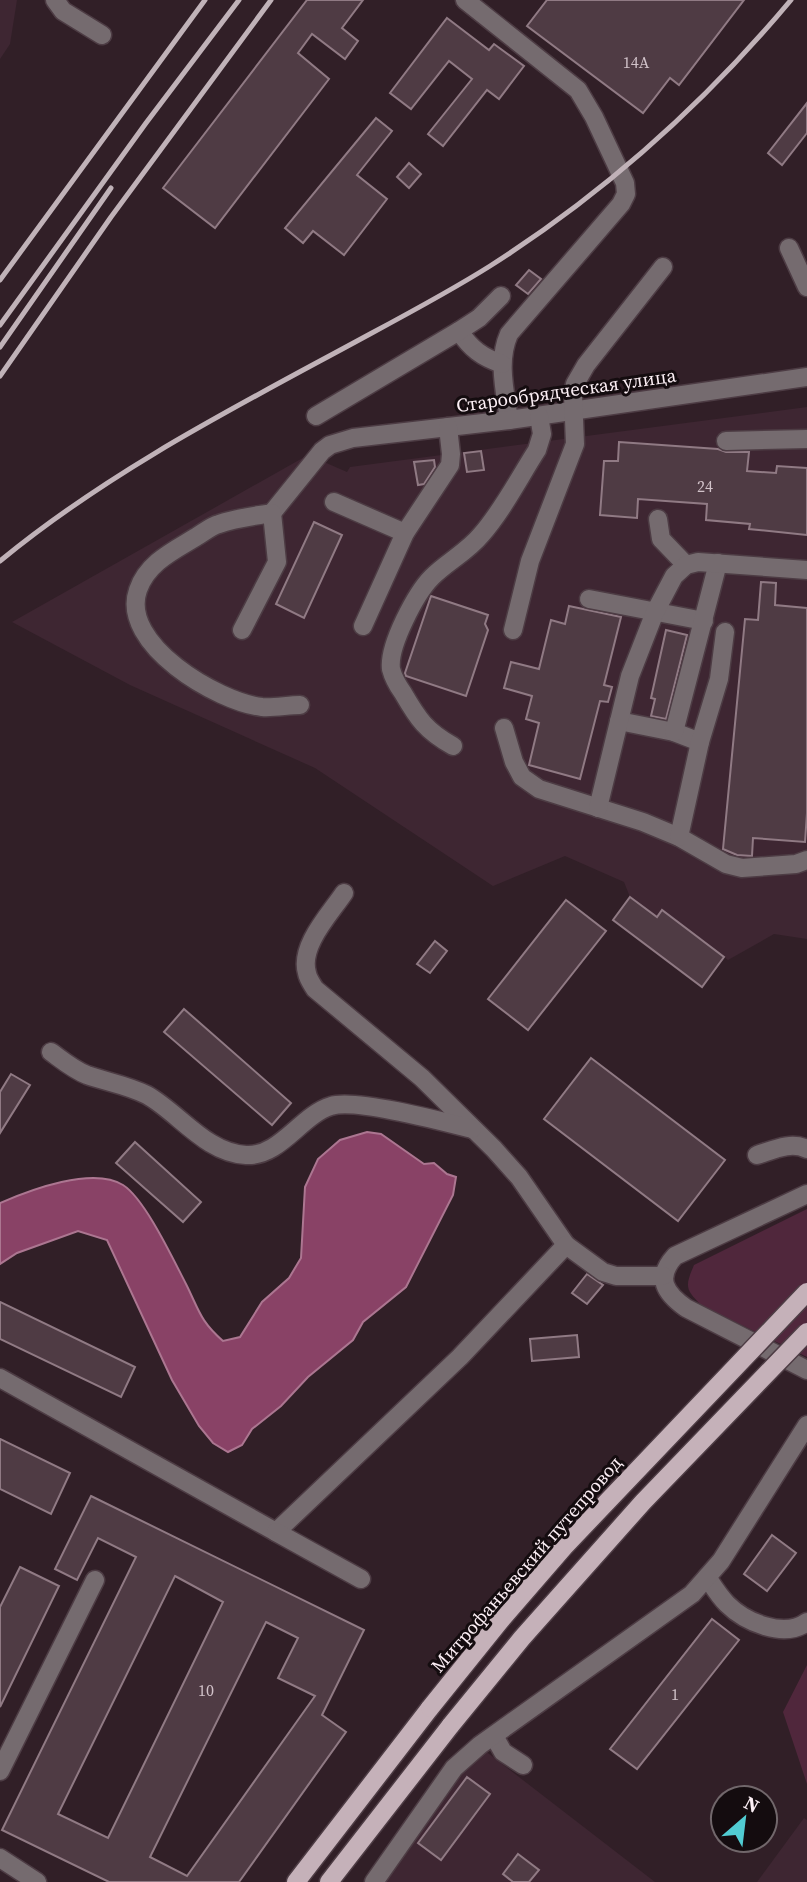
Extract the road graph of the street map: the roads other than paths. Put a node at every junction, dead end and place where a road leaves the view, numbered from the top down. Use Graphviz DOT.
graph roads {
  1 [pos="55,0"];
  2 [pos="465,0"];
  3 [pos="102,35"];
  4 [pos="789,248"];
  5 [pos="663,267"];
  6 [pos="807,287"];
  7 [pos="501,296"];
  8 [pos="458,331"];
  9 [pos="502,364"];
  10 [pos="807,377"];
  11 [pos="573,411"];
  12 [pos="316,416"];
  13 [pos="539,416"];
  14 [pos="509,420"];
  15 [pos="448,427"];
  16 [pos="807,439"];
  17 [pos="726,441"];
  18 [pos="334,502"];
  19 [pos="272,513"];
  20 [pos="658,519"];
  21 [pos="405,533"];
  22 [pos="718,563"];
  23 [pos="686,565"];
  24 [pos="807,570"];
  25 [pos="589,599"];
  26 [pos="654,612"];
  27 [pos="704,621"];
  28 [pos="363,626"];
  29 [pos="242,630"];
  30 [pos="513,630"];
  31 [pos="725,632"];
  32 [pos="300,705"];
  33 [pos="618,721"];
  34 [pos="504,728"];
  35 [pos="674,732"];
  36 [pos="701,741"];
  37 [pos="453,747"];
  38 [pos="598,808"];
  39 [pos="679,837"];
  40 [pos="807,860"];
  41 [pos="344,893"];
  42 [pos="51,1052"];
  43 [pos="472,1129"];
  44 [pos="807,1149"];
  45 [pos="757,1156"];
  46 [pos="807,1194"];
  47 [pos="566,1245"];
  48 [pos="663,1276"];
  49 [pos="807,1292"];
  50 [pos="807,1332"];
  51 [pos="807,1370"];
  52 [pos="0,1378"];
  53 [pos="807,1425"];
  54 [pos="276,1532"];
  55 [pos="707,1577"];
  56 [pos="360,1579"];
  57 [pos="94,1580"];
  58 [pos="807,1622"];
  59 [pos="494,1736"];
  60 [pos="523,1765"];
  61 [pos="0,1771"];
  62 [pos="0,1858"];
  63 [pos="37,1882"];
  64 [pos="296,1882"];
  65 [pos="329,1882"];
  66 [pos="374,1882"];
  1 -- 3 [label="street"];
  2 -- 9 [label="street"];
  4 -- 6 [label="street"];
  5 -- 11 [label="street"];
  7 -- 8 [label="street"];
  8 -- 9 [label="street"];
  8 -- 12 [label="street"];
  9 -- 14 [label="street"];
  10 -- 11 [label="street, Старообрядческая улица"];
  11 -- 13 [label="street, Старообрядческая улица"];
  11 -- 30 [label="street"];
  13 -- 14 [label="street, Старообрядческая улица"];
  13 -- 37 [label="street"];
  14 -- 15 [label="street, Старообрядческая улица"];
  15 -- 19 [label="street, Старообрядческая улица"];
  15 -- 21 [label="street"];
  16 -- 17 [label="street"];
  18 -- 21 [label="street"];
  19 -- 29 [label="street"];
  19 -- 32 [label="street"];
  20 -- 23 [label="street"];
  21 -- 28 [label="street"];
  22 -- 23 [label="street"];
  22 -- 24 [label="street"];
  22 -- 27 [label="street"];
  23 -- 26 [label="street"];
  25 -- 26 [label="street"];
  26 -- 27 [label="street"];
  26 -- 33 [label="street"];
  27 -- 35 [label="street"];
  31 -- 36 [label="street"];
  33 -- 35 [label="street"];
  33 -- 38 [label="street"];
  34 -- 38 [label="street"];
  35 -- 36 [label="street"];
  36 -- 39 [label="street"];
  38 -- 39 [label="street"];
  39 -- 40 [label="street"];
  41 -- 43 [label="street"];
  42 -- 43 [label="street"];
  43 -- 47 [label="street"];
  44 -- 45 [label="street"];
  46 -- 48 [label="street"];
  47 -- 48 [label="street"];
  47 -- 54 [label="street"];
  48 -- 51 [label="street"];
  49 -- 64 [label="main road, Митрофаньевский путепровод, bridge"];
  50 -- 65 [label="main road, bridge"];
  52 -- 54 [label="street"];
  53 -- 55 [label="street"];
  54 -- 56 [label="street"];
  55 -- 58 [label="street"];
  55 -- 59 [label="street"];
  57 -- 61 [label="street"];
  59 -- 60 [label="street"];
  59 -- 66 [label="street"];
  62 -- 63 [label="street"];
}
